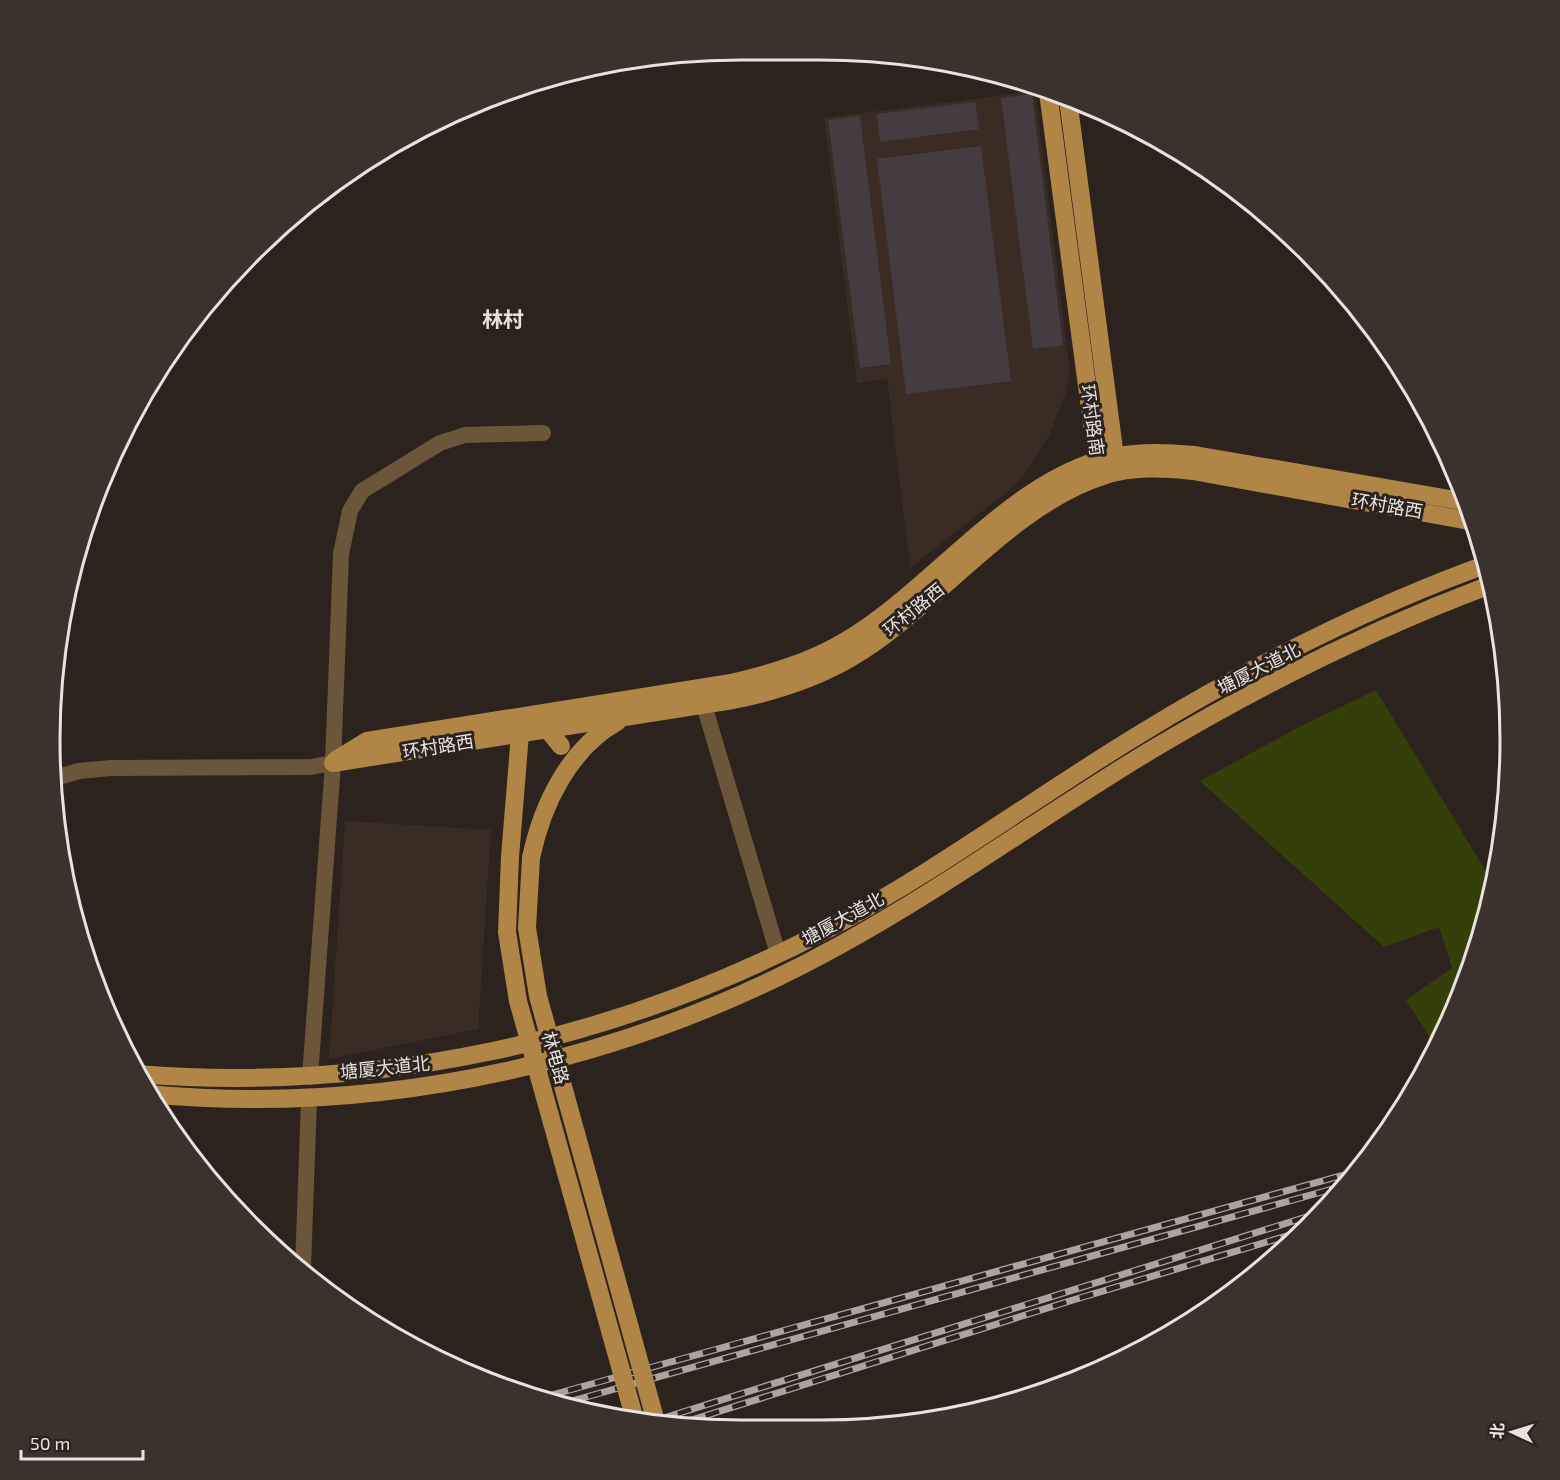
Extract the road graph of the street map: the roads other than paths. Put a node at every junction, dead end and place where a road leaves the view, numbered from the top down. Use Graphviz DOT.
graph roads {
  1 [pos="1049,100"];
  2 [pos="1069,108"];
  3 [pos="543,433"];
  4 [pos="1115,457"];
  5 [pos="1100,468"];
  6 [pos="1456,500"];
  7 [pos="1464,520"];
  8 [pos="1478,568"];
  9 [pos="1483,588"];
  10 [pos="704,705"];
  11 [pos="530,715"];
  12 [pos="625,717"];
  13 [pos="550,729"];
  14 [pos="519,734"];
  15 [pos="561,746"];
  16 [pos="518,756"];
  17 [pos="333,762"];
  18 [pos="61,776"];
  19 [pos="564,776"];
  20 [pos="778,954"];
  21 [pos="148,1075"];
  22 [pos="310,1077"];
  23 [pos="160,1095"];
  24 [pos="309,1099"];
  25 [pos="303,1260"];
  26 [pos="633,1411"];
  27 [pos="654,1414"];
  1 -- 5 [label="main road, 环村路南"];
  2 -- 4 [label="main road, 环村路南"];
  3 -- 17 [label="street"];
  4 -- 5 [label="main road, 环村路西"];
  4 -- 6 [label="main road, 环村路西"];
  5 -- 7 [label="main road, 环村路西"];
  5 -- 10 [label="main road, 环村路西"];
  5 -- 11 [label="main road, 环村路西"];
  8 -- 20 [label="main road, 塘厦大道北"];
  9 -- 24 [label="main road, 塘厦大道北"];
  10 -- 12 [label="main road, 环村路西"];
  10 -- 20 [label="street"];
  11 -- 13 [label="main road"];
  11 -- 14 [label="main road, 林电路"];
  11 -- 17 [label="main road, 环村路西"];
  12 -- 13 [label="main road, 环村路西"];
  12 -- 19 [label="main road, 林电路"];
  13 -- 14 [label="main road, 环村路西"];
  13 -- 15 [label="main road"];
  14 -- 16 [label="main road, 林电路"];
  14 -- 17 [label="main road, 环村路西"];
  15 -- 16 [label="main road"];
  15 -- 19 [label="main road"];
  16 -- 26 [label="main road, 林电路, bridge"];
  17 -- 18 [label="street, 环村路西"];
  17 -- 22 [label="street"];
  19 -- 27 [label="main road, 林电路, bridge"];
  20 -- 22 [label="main road, 塘厦大道北"];
  21 -- 22 [label="main road, 塘厦大道北"];
  23 -- 24 [label="main road, 塘厦大道北"];
  24 -- 25 [label="street"];
}
